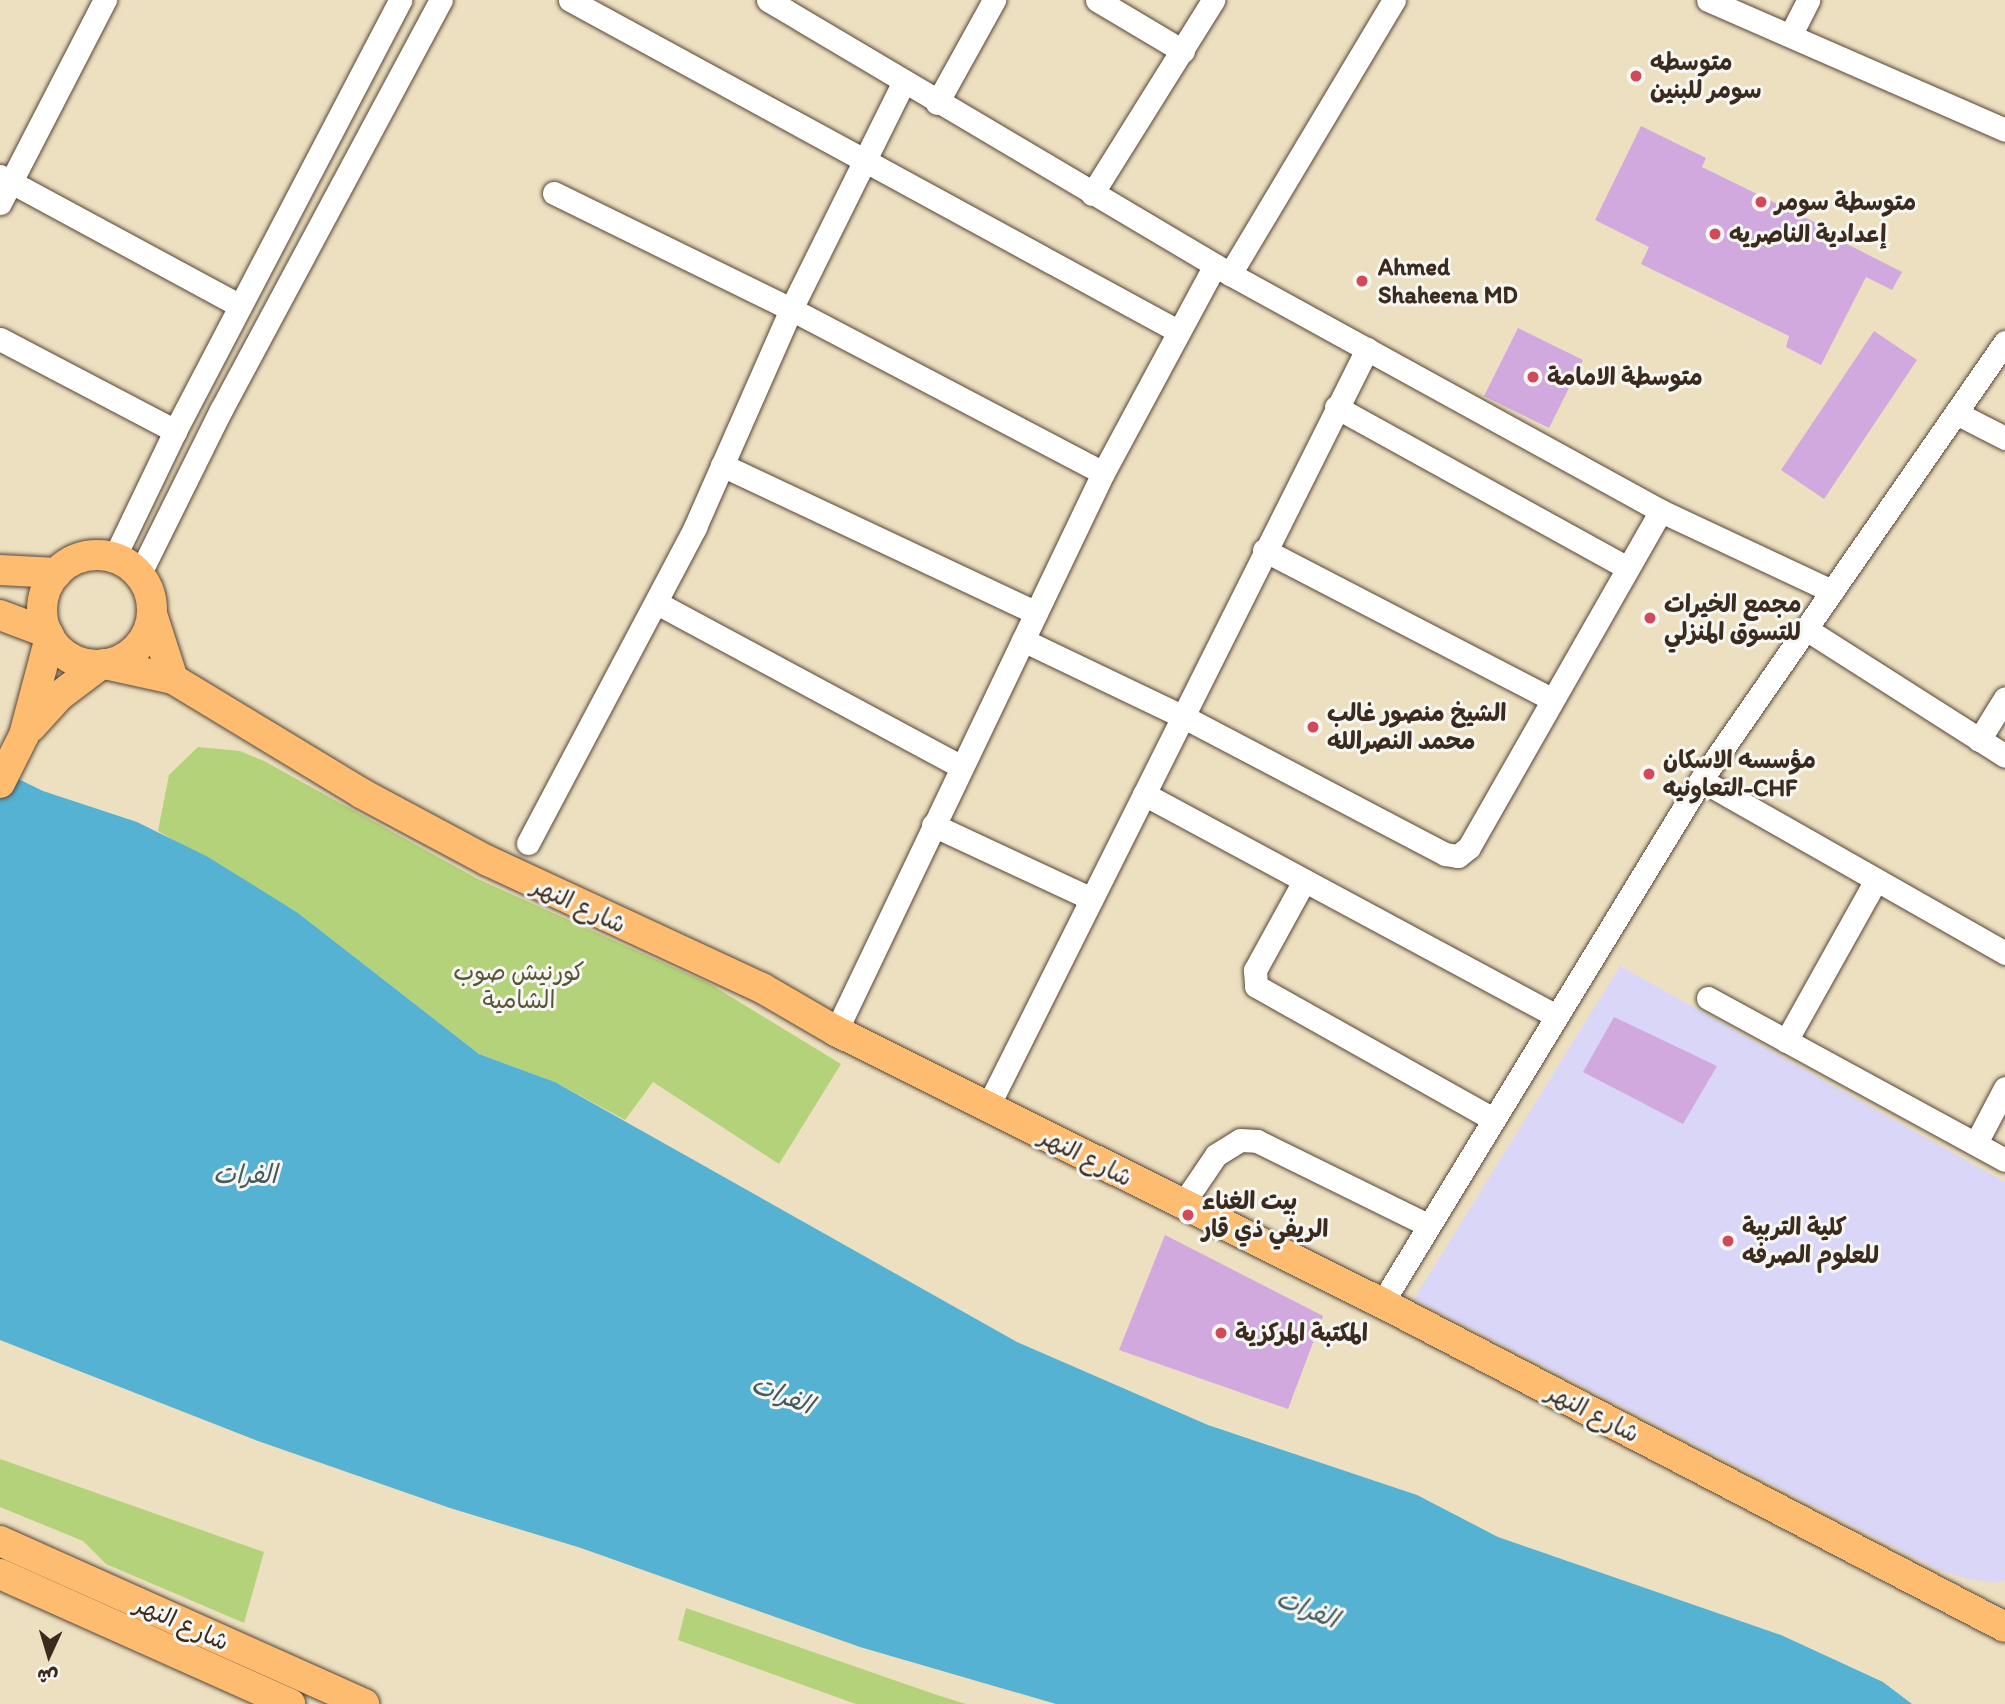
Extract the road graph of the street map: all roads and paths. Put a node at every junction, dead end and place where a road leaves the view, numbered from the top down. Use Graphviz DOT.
graph roads {
  1 [pos="105,0"];
  2 [pos="400,0"];
  3 [pos="441,0"];
  4 [pos="570,0"];
  5 [pos="768,0"];
  6 [pos="994,0"];
  7 [pos="1097,0"];
  8 [pos="1213,0"];
  9 [pos="1394,0"];
  10 [pos="1708,0"];
  11 [pos="1808,0"];
  12 [pos="797,8"];
  13 [pos="1791,34"];
  14 [pos="1183,51"];
  15 [pos="903,83"];
  16 [pos="937,103"];
  17 [pos="2005,130"];
  18 [pos="865,160"];
  19 [pos="5,178"];
  20 [pos="554,193"];
  21 [pos="1093,194"];
  22 [pos="0,203"];
  23 [pos="1222,269"];
  24 [pos="240,306"];
  25 [pos="791,309"];
  26 [pos="1177,330"];
  27 [pos="0,340"];
  28 [pos="2005,342"];
  29 [pos="1367,349"];
  30 [pos="1336,407"];
  31 [pos="1956,414"];
  32 [pos="175,431"];
  33 [pos="2005,438"];
  34 [pos="722,465"];
  35 [pos="1103,472"];
  36 [pos="1661,511"];
  37 [pos="1264,550"];
  38 [pos="114,558"];
  39 [pos="1626,567"];
  40 [pos="0,570"];
  41 [pos="57,573"];
  42 [pos="139,575"];
  43 [pos="1832,591"];
  44 [pos="657,603"];
  45 [pos="1036,613"];
  46 [pos="152,614"];
  47 [pos="0,615"];
  48 [pos="1806,629"];
  49 [pos="49,635"];
  50 [pos="1023,640"];
  51 [pos="103,664"];
  52 [pos="173,679"];
  53 [pos="2005,698"];
  54 [pos="1550,699"];
  55 [pos="1184,717"];
  56 [pos="24,736"];
  57 [pos="1979,740"];
  58 [pos="2005,756"];
  59 [pos="962,767"];
  60 [pos="1701,779"];
  61 [pos="0,783"];
  62 [pos="1144,794"];
  63 [pos="933,825"];
  64 [pos="528,843"];
  65 [pos="1304,881"];
  66 [pos="1875,882"];
  67 [pos="1092,899"];
  68 [pos="2005,953"];
  69 [pos="1708,998"];
  70 [pos="1555,1015"];
  71 [pos="836,1031"];
  72 [pos="1786,1041"];
  73 [pos="2005,1088"];
  74 [pos="987,1108"];
  75 [pos="1491,1118"];
  76 [pos="1976,1143"];
  77 [pos="2005,1160"];
  78 [pos="1181,1205"];
  79 [pos="1426,1224"];
  80 [pos="1382,1303"];
  81 [pos="0,1541"];
  82 [pos="66,1572"];
  83 [pos="0,1574"];
  84 [pos="50,1598"];
  85 [pos="2005,1627"];
  86 [pos="290,1704"];
  87 [pos="364,1704"];
  1 -- 19 [label="street"];
  2 -- 24 [label="street"];
  3 -- 42 [label="street"];
  4 -- 18 [label="street"];
  5 -- 12 [label="street"];
  6 -- 16 [label="street"];
  7 -- 14 [label="street"];
  8 -- 14 [label="street"];
  9 -- 23 [label="street"];
  10 -- 13 [label="street"];
  11 -- 13 [label="street"];
  12 -- 15 [label="street"];
  13 -- 17 [label="street"];
  14 -- 21 [label="street"];
  15 -- 16 [label="street"];
  15 -- 18 [label="street"];
  16 -- 21 [label="street"];
  18 -- 25 [label="street"];
  18 -- 26 [label="street"];
  19 -- 22 [label="street"];
  19 -- 24 [label="street"];
  20 -- 25 [label="street"];
  21 -- 23 [label="street"];
  23 -- 26 [label="street"];
  23 -- 29 [label="street"];
  24 -- 32 [label="street"];
  25 -- 34 [label="street"];
  25 -- 35 [label="street"];
  26 -- 35 [label="street"];
  27 -- 32 [label="street"];
  28 -- 31 [label="street"];
  29 -- 30 [label="street"];
  29 -- 36 [label="street"];
  30 -- 37 [label="street"];
  30 -- 39 [label="street"];
  31 -- 33 [label="street"];
  31 -- 43 [label="street"];
  32 -- 38 [label="street"];
  34 -- 44 [label="street"];
  34 -- 45 [label="street"];
  35 -- 45 [label="street"];
  36 -- 39 [label="street"];
  36 -- 43 [label="street"];
  37 -- 54 [label="street"];
  37 -- 55 [label="street"];
  38 -- 41 [label="main road"];
  38 -- 42 [label="main road"];
  39 -- 54 [label="street"];
  40 -- 41 [label="main road"];
  41 -- 49 [label="main road"];
  42 -- 46 [label="main road"];
  43 -- 48 [label="street"];
  44 -- 59 [label="street"];
  44 -- 64 [label="street"];
  45 -- 50 [label="street"];
  46 -- 51 [label="main road"];
  46 -- 52 [label="main road"];
  47 -- 49 [label="main road"];
  48 -- 57 [label="street"];
  48 -- 60 [label="street"];
  49 -- 51 [label="main road"];
  49 -- 56 [label="main road"];
  50 -- 55 [label="street"];
  50 -- 59 [label="street"];
  51 -- 52 [label="main road, شارع النهر"];
  51 -- 56 [label="main road"];
  52 -- 71 [label="main road, شارع النهر"];
  53 -- 57 [label="street"];
  54 -- 55 [label="street"];
  55 -- 62 [label="street"];
  56 -- 61 [label="main road"];
  57 -- 58 [label="street"];
  59 -- 63 [label="street"];
  60 -- 66 [label="street"];
  60 -- 70 [label="street"];
  62 -- 65 [label="street"];
  62 -- 67 [label="street"];
  63 -- 67 [label="street"];
  63 -- 71 [label="street"];
  65 -- 70 [label="street"];
  65 -- 75 [label="street"];
  66 -- 68 [label="street"];
  66 -- 72 [label="street"];
  67 -- 74 [label="street"];
  69 -- 72 [label="street"];
  70 -- 75 [label="street"];
  71 -- 74 [label="main road, شارع النهر"];
  72 -- 76 [label="street"];
  73 -- 76 [label="street"];
  74 -- 78 [label="main road, شارع النهر"];
  75 -- 79 [label="street"];
  76 -- 77 [label="street"];
  78 -- 79 [label="street"];
  78 -- 80 [label="main road, شارع النهر"];
  79 -- 80 [label="street"];
  80 -- 85 [label="main road, شارع النهر"];
  81 -- 82 [label="main road, شارع النهر"];
  82 -- 84 [label="main road"];
  82 -- 87 [label="main road, شارع النهر"];
  83 -- 84 [label="main road, شارع النهر"];
  84 -- 86 [label="main road, شارع النهر"];
}
